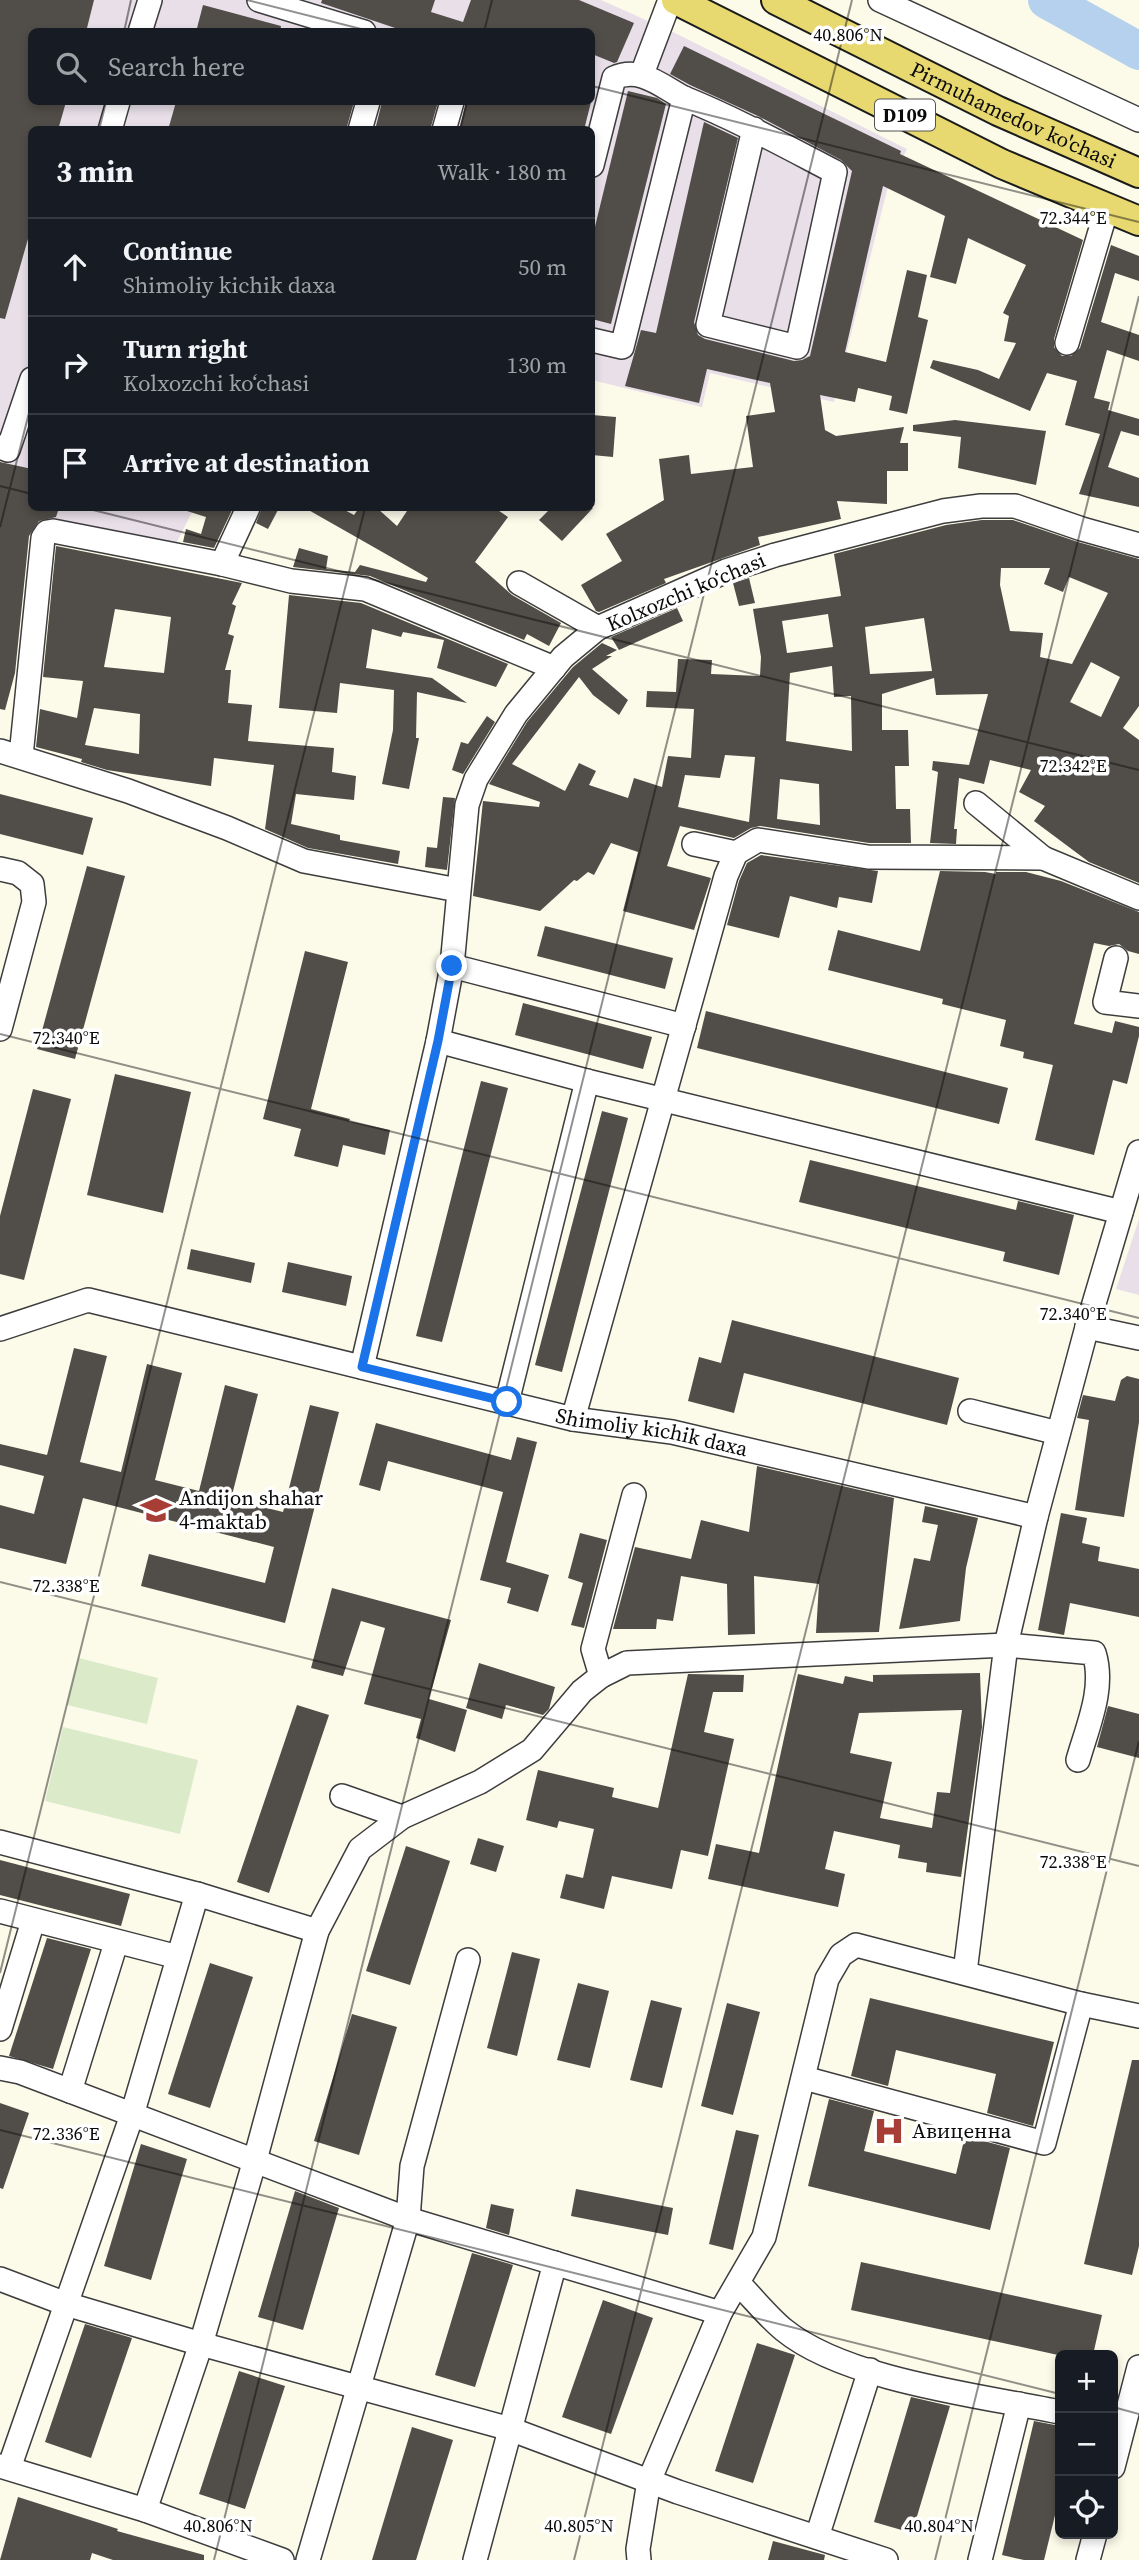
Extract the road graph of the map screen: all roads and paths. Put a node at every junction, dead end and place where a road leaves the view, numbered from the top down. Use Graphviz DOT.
graph roads {
  1 [pos="150,0"];
  2 [pos="259,0"];
  3 [pos="670,0"];
  4 [pos="676,0"];
  5 [pos="776,0"];
  6 [pos="880,0"];
  7 [pos="141,28"];
  8 [pos="350,28"];
  9 [pos="642,74"];
  10 [pos="684,98"];
  11 [pos="117,105"];
  12 [pos="367,105"];
  13 [pos="451,105"];
  14 [pos="1139,120"];
  15 [pos="111,126"];
  16 [pos="361,126"];
  17 [pos="445,126"];
  18 [pos="754,129"];
  19 [pos="595,153"];
  20 [pos="1139,173"];
  21 [pos="1107,208"];
  22 [pos="1139,222"];
  23 [pos="595,341"];
  24 [pos="1067,343"];
  25 [pos="28,397"];
  26 [pos="0,447"];
  27 [pos="247,511"];
  28 [pos="1139,545"];
  29 [pos="222,564"];
  30 [pos="519,583"];
  31 [pos="598,628"];
  32 [pos="554,668"];
  33 [pos="11,754"];
  34 [pos="976,803"];
  35 [pos="694,844"];
  36 [pos="736,853"];
  37 [pos="1043,858"];
  38 [pos="0,869"];
  39 [pos="458,890"];
  40 [pos="1139,898"];
  41 [pos="1116,958"];
  42 [pos="452,966"];
  43 [pos="1139,1006"];
  44 [pos="684,1027"];
  45 [pos="0,1030"];
  46 [pos="438,1041"];
  47 [pos="587,1081"];
  48 [pos="663,1099"];
  49 [pos="1139,1152"];
  50 [pos="1121,1212"];
  51 [pos="1087,1327"];
  52 [pos="0,1329"];
  53 [pos="1139,1338"];
  54 [pos="362,1367"];
  55 [pos="507,1402"];
  56 [pos="970,1411"];
  57 [pos="573,1419"];
  58 [pos="1058,1433"];
  59 [pos="634,1494"];
  60 [pos="1036,1517"];
  61 [pos="1006,1646"];
  62 [pos="601,1676"];
  63 [pos="1078,1760"];
  64 [pos="342,1796"];
  65 [pos="402,1817"];
  66 [pos="0,1842"];
  67 [pos="197,1894"];
  68 [pos="0,1911"];
  69 [pos="33,1921"];
  70 [pos="317,1931"];
  71 [pos="116,1943"];
  72 [pos="178,1957"];
  73 [pos="468,1960"];
  74 [pos="965,1972"];
  75 [pos="1081,2004"];
  76 [pos="1139,2016"];
  77 [pos="0,2029"];
  78 [pos="0,2068"];
  79 [pos="804,2078"];
  80 [pos="70,2091"];
  81 [pos="132,2115"];
  82 [pos="255,2160"];
  83 [pos="408,2218"];
  84 [pos="555,2263"];
  85 [pos="0,2278"];
  86 [pos="739,2284"];
  87 [pos="66,2304"];
  88 [pos="720,2313"];
  89 [pos="201,2344"];
  90 [pos="1139,2367"];
  91 [pos="870,2370"];
  92 [pos="360,2388"];
  93 [pos="1018,2404"];
  94 [pos="1055,2412"];
  95 [pos="1118,2425"];
  96 [pos="510,2429"];
  97 [pos="4,2467"];
  98 [pos="649,2481"];
  99 [pos="145,2511"];
  100 [pos="817,2538"];
  101 [pos="1094,2539"];
  102 [pos="282,2560"];
  103 [pos="308,2560"];
  104 [pos="475,2560"];
  105 [pos="639,2560"];
  106 [pos="886,2560"];
  107 [pos="980,2560"];
  108 [pos="1088,2560"];
  1 -- 7 [label="street"];
  2 -- 8 [label="street"];
  3 -- 9 [label="street"];
  4 -- 21 [label="main road, D109"];
  5 -- 20 [label="main road, Pirmuhamedov ko'chasi / D109"];
  6 -- 14 [label="street"];
  9 -- 10 [label="street"];
  9 -- 19 [label="street"];
  10 -- 18 [label="street"];
  10 -- 23 [label="street"];
  11 -- 15 [label="street"];
  12 -- 16 [label="street"];
  13 -- 17 [label="street"];
  18 -- 18 [label="street"];
  21 -- 22 [label="main road, D109"];
  21 -- 24 [label="street"];
  25 -- 26 [label="street"];
  27 -- 29 [label="street"];
  28 -- 31 [label="street, Kolxozchi koʻchasi"];
  29 -- 32 [label="street"];
  29 -- 33 [label="street"];
  30 -- 31 [label="street"];
  31 -- 32 [label="street, Kolxozchi koʻchasi"];
  32 -- 39 [label="street, Kolxozchi koʻchasi"];
  33 -- 39 [label="street"];
  34 -- 37 [label="street"];
  35 -- 36 [label="street"];
  36 -- 37 [label="street"];
  36 -- 44 [label="street"];
  37 -- 40 [label="street"];
  38 -- 45 [label="street"];
  39 -- 42 [label="street, Kolxozchi koʻchasi"];
  41 -- 43 [label="street"];
  42 -- 44 [label="street"];
  42 -- 46 [label="street, Kolxozchi koʻchasi"];
  44 -- 48 [label="street"];
  46 -- 47 [label="street"];
  46 -- 54 [label="street, Kolxozchi koʻchasi"];
  47 -- 48 [label="street"];
  47 -- 55 [label="street"];
  48 -- 50 [label="street"];
  48 -- 57 [label="street"];
  49 -- 50 [label="street"];
  50 -- 51 [label="street"];
  51 -- 53 [label="street"];
  51 -- 58 [label="street"];
  52 -- 54 [label="street, Shimoliy kichik daxa"];
  54 -- 55 [label="street, Shimoliy kichik daxa"];
  55 -- 57 [label="street, Shimoliy kichik daxa"];
  56 -- 58 [label="street"];
  57 -- 60 [label="street, Shimoliy kichik daxa"];
  58 -- 60 [label="street"];
  59 -- 62 [label="street"];
  60 -- 61 [label="street"];
  61 -- 62 [label="street"];
  61 -- 63 [label="street"];
  61 -- 74 [label="street"];
  62 -- 65 [label="street"];
  64 -- 65 [label="street"];
  65 -- 70 [label="street"];
  66 -- 67 [label="street"];
  67 -- 70 [label="street"];
  67 -- 72 [label="street"];
  68 -- 69 [label="street"];
  69 -- 71 [label="street"];
  69 -- 77 [label="street"];
  70 -- 82 [label="street"];
  71 -- 72 [label="street"];
  71 -- 80 [label="street"];
  72 -- 81 [label="street"];
  73 -- 83 [label="street"];
  74 -- 75 [label="street"];
  74 -- 79 [label="street"];
  75 -- 76 [label="street"];
  75 -- 79 [label="street"];
  78 -- 80 [label="street"];
  79 -- 86 [label="street"];
  80 -- 81 [label="street"];
  81 -- 82 [label="street"];
  81 -- 87 [label="street"];
  82 -- 83 [label="street"];
  82 -- 89 [label="street"];
  83 -- 84 [label="street"];
  83 -- 92 [label="street"];
  84 -- 88 [label="street"];
  84 -- 96 [label="street"];
  85 -- 87 [label="street"];
  86 -- 88 [label="street"];
  86 -- 91 [label="street"];
  87 -- 89 [label="street"];
  87 -- 97 [label="street"];
  88 -- 98 [label="street"];
  89 -- 92 [label="street"];
  89 -- 99 [label="street"];
  90 -- 95 [label="street"];
  91 -- 93 [label="street"];
  91 -- 100 [label="street"];
  92 -- 96 [label="street"];
  92 -- 103 [label="street"];
  93 -- 94 [label="street"];
  93 -- 107 [label="street"];
  96 -- 98 [label="street"];
  96 -- 104 [label="street"];
  97 -- 99 [label="street"];
  98 -- 100 [label="street"];
  98 -- 105 [label="street"];
  99 -- 102 [label="street"];
  100 -- 106 [label="street"];
  101 -- 108 [label="street"];
}
